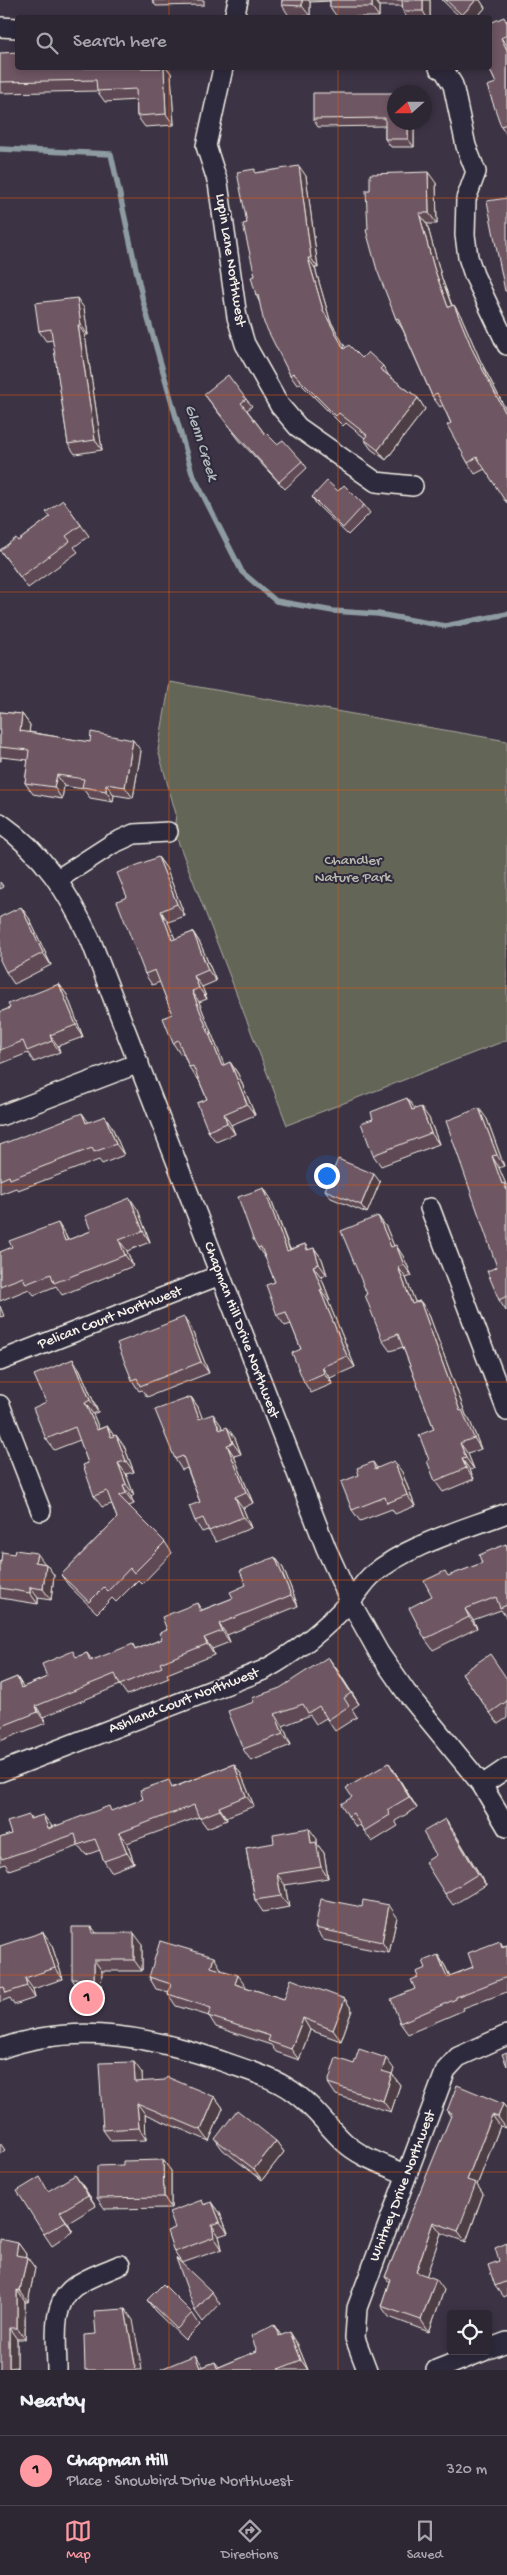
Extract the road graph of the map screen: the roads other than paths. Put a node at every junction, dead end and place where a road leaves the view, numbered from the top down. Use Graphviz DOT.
graph roads {
  1 [pos="238,0"];
  2 [pos="235,15"];
  3 [pos="0,27"];
  4 [pos="15,28"];
  5 [pos="223,70"];
  6 [pos="444,70"];
  7 [pos="507,345"];
  8 [pos="413,486"];
  9 [pos="0,823"];
  10 [pos="168,832"];
  11 [pos="58,879"];
  12 [pos="139,1063"];
  13 [pos="0,1116"];
  14 [pos="430,1208"];
  15 [pos="220,1275"];
  16 [pos="0,1361"];
  17 [pos="0,1405"];
  18 [pos="507,1412"];
  19 [pos="41,1511"];
  20 [pos="507,1513"];
  21 [pos="350,1601"];
  22 [pos="507,1768"];
  23 [pos="0,1772"];
  24 [pos="482,1785"];
  25 [pos="507,1827"];
  26 [pos="507,2034"];
  27 [pos="0,2049"];
  28 [pos="407,2175"];
  29 [pos="120,2265"];
  30 [pos="507,2342"];
  31 [pos="492,2348"];
  32 [pos="474,2355"];
  33 [pos="58,2370"];
  34 [pos="367,2370"];
  35 [pos="436,2370"];
  1 -- 2 [label="street"];
  3 -- 4 [label="street"];
  5 -- 8 [label="street, Lupin Lane Northwest"];
  6 -- 7 [label="street"];
  9 -- 11 [label="street, Chapman Hill Drive Northwest"];
  10 -- 11 [label="street"];
  11 -- 12 [label="street, Chapman Hill Drive Northwest"];
  12 -- 13 [label="street"];
  12 -- 15 [label="street, Chapman Hill Drive Northwest"];
  14 -- 18 [label="street"];
  15 -- 16 [label="street, Pelican Court Northwest"];
  15 -- 21 [label="street, Chapman Hill Drive Northwest"];
  17 -- 19 [label="street"];
  20 -- 21 [label="street, Ashland Court Northwest"];
  21 -- 23 [label="street, Ashland Court Northwest"];
  21 -- 24 [label="street, Chapman Hill Drive Northwest"];
  22 -- 24 [label="street"];
  24 -- 25 [label="street, Chapman Hill Drive Northwest"];
  26 -- 28 [label="street, Whitney Drive Northwest"];
  27 -- 28 [label="street"];
  28 -- 34 [label="street, Whitney Drive Northwest"];
  29 -- 33 [label="street"];
  30 -- 31 [label="street"];
  32 -- 35 [label="street"];
}
